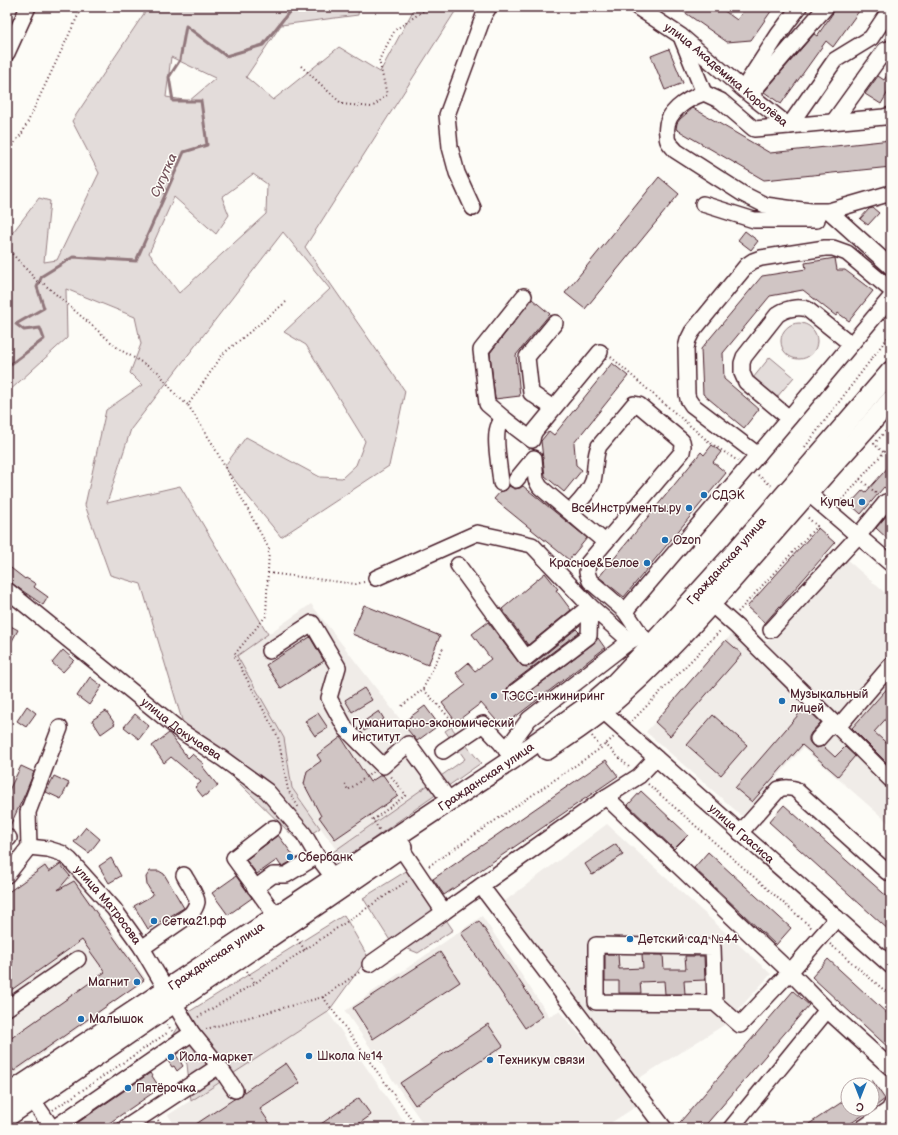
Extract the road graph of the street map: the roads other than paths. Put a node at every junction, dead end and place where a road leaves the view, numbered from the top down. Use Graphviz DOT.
graph roads {
  1 [pos="28,7"];
  2 [pos="489,7"];
  3 [pos="637,7"];
  4 [pos="799,7"];
  5 [pos="826,7"];
  6 [pos="891,8"];
  7 [pos="681,36"];
  8 [pos="891,48"];
  9 [pos="7,53"];
  10 [pos="747,92"];
  11 [pos="704,93"];
  12 [pos="891,115"];
  13 [pos="834,122"];
  14 [pos="789,126"];
  15 [pos="891,193"];
  16 [pos="703,204"];
  17 [pos="473,208"];
  18 [pos="834,215"];
  19 [pos="891,267"];
  20 [pos="891,290"];
  21 [pos="524,296"];
  22 [pos="891,297"];
  23 [pos="555,323"];
  24 [pos="851,344"];
  25 [pos="600,352"];
  26 [pos="891,372"];
  27 [pos="891,400"];
  28 [pos="553,408"];
  29 [pos="789,418"];
  30 [pos="507,421"];
  31 [pos="532,440"];
  32 [pos="758,455"];
  33 [pos="534,458"];
  34 [pos="516,480"];
  35 [pos="501,483"];
  36 [pos="801,488"];
  37 [pos="889,501"];
  38 [pos="570,512"];
  39 [pos="858,536"];
  40 [pos="605,542"];
  41 [pos="891,564"];
  42 [pos="458,565"];
  43 [pos="376,578"];
  44 [pos="9,597"];
  45 [pos="711,604"];
  46 [pos="590,606"];
  47 [pos="625,611"];
  48 [pos="771,630"];
  49 [pos="640,640"];
  50 [pos="269,651"];
  51 [pos="891,665"];
  52 [pos="515,692"];
  53 [pos="598,706"];
  54 [pos="835,724"];
  55 [pos="60,728"];
  56 [pos="818,739"];
  57 [pos="444,751"];
  58 [pos="509,754"];
  59 [pos="656,758"];
  60 [pos="891,780"];
  61 [pos="606,797"];
  62 [pos="449,800"];
  63 [pos="273,828"];
  64 [pos="740,832"];
  65 [pos="29,847"];
  66 [pos="400,848"];
  67 [pos="317,856"];
  68 [pos="891,873"];
  69 [pos="7,875"];
  70 [pos="184,875"];
  71 [pos="333,878"];
  72 [pos="480,886"];
  73 [pos="255,888"];
  74 [pos="444,912"];
  75 [pos="276,916"];
  76 [pos="837,918"];
  77 [pos="142,948"];
  78 [pos="78,959"];
  79 [pos="888,959"];
  80 [pos="370,964"];
  81 [pos="790,972"];
  82 [pos="170,996"];
  83 [pos="715,1003"];
  84 [pos="7,1008"];
  85 [pos="827,1010"];
  86 [pos="189,1029"];
  87 [pos="219,1066"];
  88 [pos="891,1068"];
  89 [pos="9,1088"];
  90 [pos="235,1090"];
  91 [pos="32,1099"];
  92 [pos="890,1110"];
  93 [pos="7,1117"];
  94 [pos="50,1124"];
  95 [pos="125,1128"];
  96 [pos="664,1128"];
  97 [pos="731,1128"];
  98 [pos="863,1128"];
  1 -- 9 [label="street"];
  2 -- 17 [label="street"];
  3 -- 7 [label="street, улица Академика Королёва"];
  4 -- 10 [label="street"];
  5 -- 10 [label="street"];
  6 -- 14 [label="street"];
  7 -- 10 [label="street, улица Академика Королёва"];
  7 -- 11 [label="street"];
  8 -- 13 [label="street"];
  10 -- 14 [label="street, улица Академика Королёва"];
  11 -- 14 [label="street"];
  11 -- 18 [label="street"];
  12 -- 13 [label="street, улица Академика Королёва"];
  13 -- 14 [label="street, улица Академика Королёва"];
  15 -- 18 [label="street"];
  16 -- 18 [label="street"];
  18 -- 19 [label="street"];
  20 -- 32 [label="street"];
  21 -- 30 [label="street"];
  22 -- 24 [label="street"];
  23 -- 28 [label="street"];
  24 -- 29 [label="street"];
  24 -- 29 [label="street"];
  25 -- 28 [label="street"];
  26 -- 36 [label="main road, Гражданская улица"];
  27 -- 36 [label="main road, Гражданская улица"];
  28 -- 31 [label="street"];
  29 -- 32 [label="street"];
  30 -- 31 [label="street"];
  30 -- 35 [label="street"];
  31 -- 33 [label="street"];
  32 -- 47 [label="street"];
  33 -- 34 [label="street"];
  33 -- 38 [label="street"];
  36 -- 39 [label="street"];
  36 -- 45 [label="main road, Гражданская улица"];
  36 -- 49 [label="main road, Гражданская улица"];
  37 -- 39 [label="street"];
  38 -- 40 [label="street"];
  38 -- 40 [label="street"];
  39 -- 41 [label="street"];
  39 -- 48 [label="street"];
  40 -- 47 [label="street"];
  42 -- 46 [label="street"];
  43 -- 46 [label="street"];
  44 -- 67 [label="street, улица Докучаева"];
  45 -- 53 [label="main road, Гражданская улица"];
  45 -- 54 [label="street"];
  46 -- 49 [label="street"];
  46 -- 52 [label="street"];
  47 -- 49 [label="street"];
  49 -- 53 [label="main road, Гражданская улица"];
  49 -- 58 [label="street"];
  50 -- 62 [label="street"];
  51 -- 54 [label="street"];
  53 -- 58 [label="main road, Гражданская улица"];
  53 -- 59 [label="street, улица Грасиса"];
  53 -- 66 [label="main road, Гражданская улица"];
  54 -- 56 [label="street"];
  54 -- 60 [label="street"];
  55 -- 65 [label="street"];
  57 -- 58 [label="street"];
  58 -- 62 [label="main road, Гражданская улица"];
  59 -- 61 [label="street"];
  59 -- 64 [label="street, улица Грасиса"];
  61 -- 72 [label="street"];
  61 -- 81 [label="street"];
  62 -- 71 [label="main road, Гражданская улица"];
  63 -- 73 [label="street"];
  64 -- 68 [label="street"];
  64 -- 76 [label="street, улица Грасиса"];
  65 -- 69 [label="street"];
  65 -- 77 [label="street, улица Матросова"];
  66 -- 74 [label="street"];
  66 -- 82 [label="main road, Гражданская улица"];
  67 -- 71 [label="street, улица Докучаева"];
  67 -- 73 [label="street"];
  70 -- 77 [label="street"];
  71 -- 75 [label="main road, Гражданская улица"];
  72 -- 74 [label="street"];
  72 -- 96 [label="street"];
  73 -- 75 [label="street"];
  74 -- 80 [label="street"];
  75 -- 82 [label="main road, Гражданская улица"];
  76 -- 79 [label="street, улица Грасиса"];
  76 -- 81 [label="street"];
  77 -- 82 [label="street, улица Матросова"];
  78 -- 84 [label="street"];
  81 -- 83 [label="street"];
  81 -- 85 [label="street"];
  82 -- 86 [label="street, улица Матросова"];
  82 -- 89 [label="main road, Гражданская улица"];
  82 -- 91 [label="main road, Гражданская улица"];
  83 -- 83 [label="street"];
  85 -- 88 [label="street"];
  85 -- 97 [label="street"];
  86 -- 87 [label="street, улица Матросова"];
  86 -- 94 [label="street"];
  87 -- 90 [label="street, улица Матросова"];
  87 -- 95 [label="street"];
  91 -- 93 [label="main road, Гражданская улица"];
  91 -- 94 [label="street"];
  92 -- 98 [label="street"];
}
